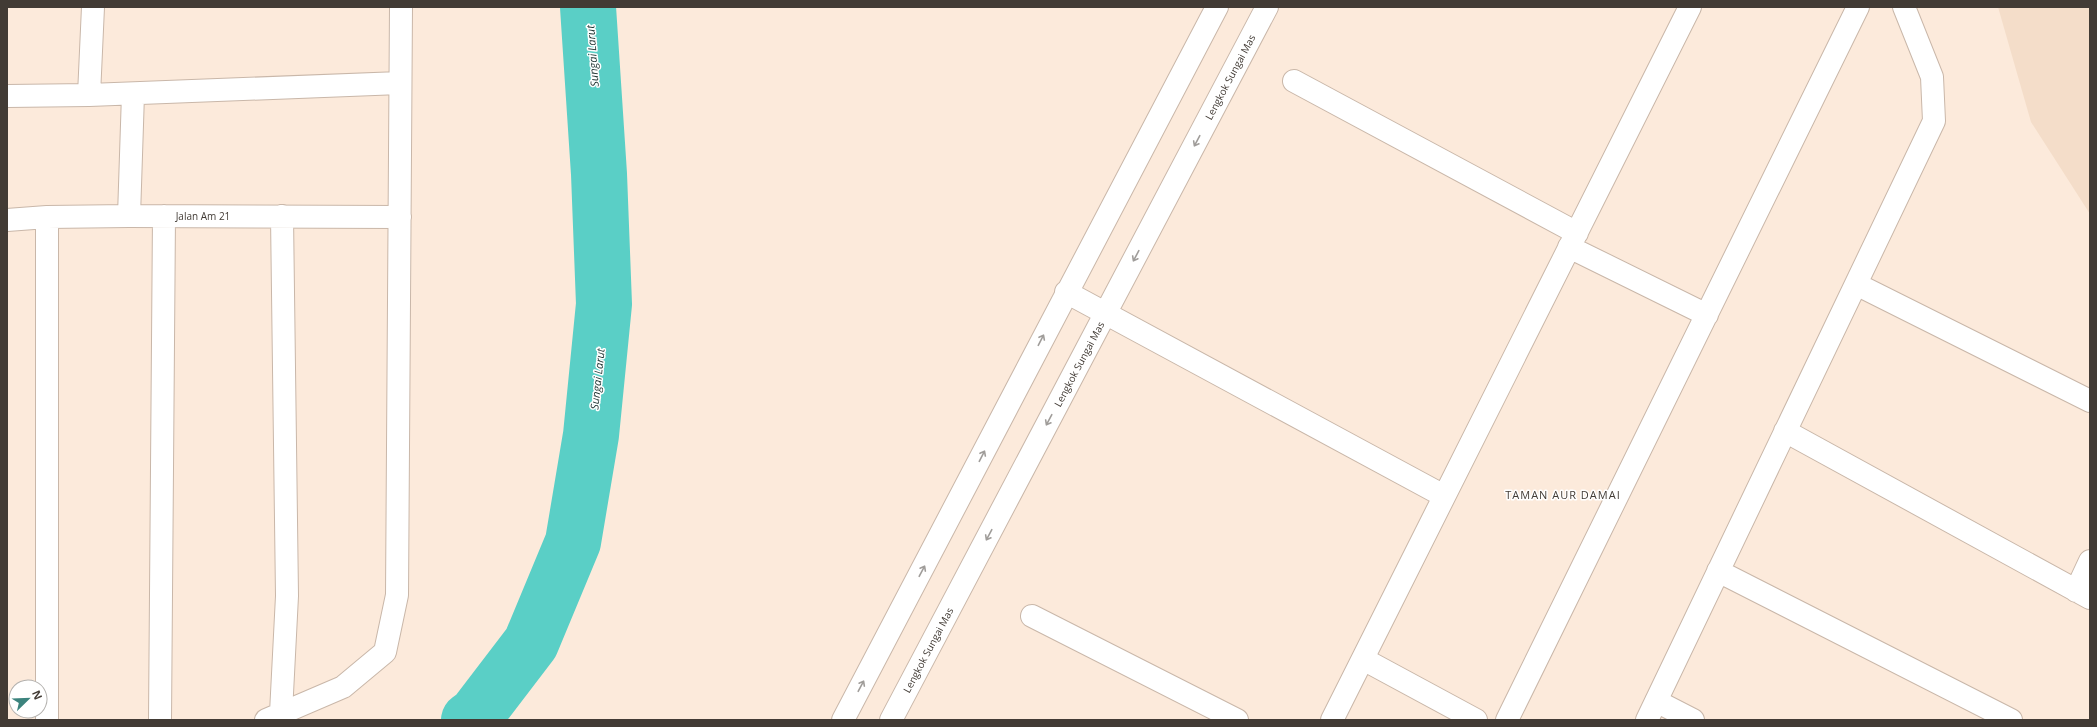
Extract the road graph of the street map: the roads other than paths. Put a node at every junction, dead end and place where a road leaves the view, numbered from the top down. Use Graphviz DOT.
graph roads {
  1 [pos="93,7"];
  2 [pos="401,7"];
  3 [pos="1217,7"];
  4 [pos="1267,7"];
  5 [pos="1690,7"];
  6 [pos="1858,7"];
  7 [pos="1904,7"];
  8 [pos="1294,81"];
  9 [pos="400,83"];
  10 [pos="133,94"];
  11 [pos="89,95"];
  12 [pos="7,96"];
  13 [pos="129,216"];
  14 [pos="164,216"];
  15 [pos="282,216"];
  16 [pos="47,217"];
  17 [pos="400,217"];
  18 [pos="7,220"];
  19 [pos="1573,240"];
  20 [pos="1856,284"];
  21 [pos="1066,292"];
  22 [pos="1106,313"];
  23 [pos="1707,314"];
  24 [pos="2090,401"];
  25 [pos="1785,431"];
  26 [pos="1444,496"];
  27 [pos="2090,561"];
  28 [pos="1718,571"];
  29 [pos="2083,594"];
  30 [pos="1032,616"];
  31 [pos="1363,659"];
  32 [pos="1651,710"];
  33 [pos="274,717"];
  34 [pos="47,720"];
  35 [pos="160,720"];
  36 [pos="843,720"];
  37 [pos="891,720"];
  38 [pos="1237,720"];
  39 [pos="1332,720"];
  40 [pos="1476,720"];
  41 [pos="1507,720"];
  42 [pos="1693,720"];
  43 [pos="2011,720"];
  1 -- 11 [label="street"];
  2 -- 9 [label="street"];
  3 -- 21 [label="street"];
  4 -- 22 [label="street, Lengkok Sungai Mas, one-way"];
  5 -- 19 [label="street"];
  6 -- 23 [label="street"];
  7 -- 20 [label="street"];
  8 -- 19 [label="street"];
  9 -- 10 [label="street"];
  9 -- 17 [label="street"];
  10 -- 11 [label="street"];
  10 -- 13 [label="street"];
  11 -- 12 [label="street"];
  13 -- 14 [label="street, Jalan Am 21"];
  13 -- 16 [label="street, Jalan Am 21"];
  14 -- 15 [label="street, Jalan Am 21"];
  14 -- 35 [label="street"];
  15 -- 17 [label="street, Jalan Am 21"];
  15 -- 33 [label="street"];
  16 -- 18 [label="street, Jalan Am 21"];
  16 -- 34 [label="street"];
  17 -- 33 [label="street"];
  19 -- 23 [label="street"];
  19 -- 26 [label="street"];
  20 -- 24 [label="street"];
  20 -- 25 [label="street"];
  21 -- 22 [label="street"];
  36 -- 21 [label="street, one-way"];
  22 -- 26 [label="street"];
  22 -- 37 [label="street, Lengkok Sungai Mas, one-way"];
  23 -- 41 [label="street"];
  25 -- 28 [label="street"];
  25 -- 29 [label="street"];
  26 -- 31 [label="street"];
  27 -- 29 [label="street"];
  28 -- 32 [label="street"];
  28 -- 43 [label="street"];
  30 -- 38 [label="street"];
  31 -- 39 [label="street"];
  31 -- 40 [label="street"];
  32 -- 42 [label="street"];
}
